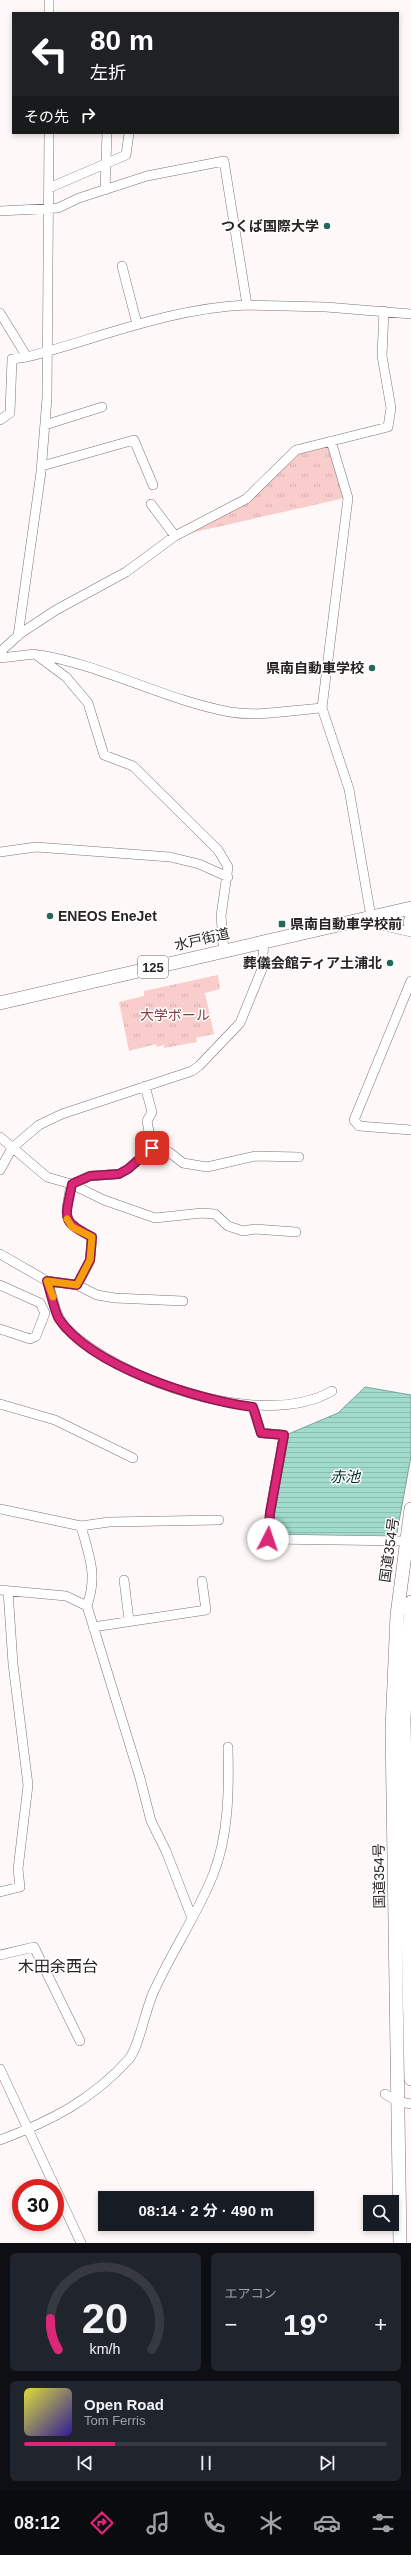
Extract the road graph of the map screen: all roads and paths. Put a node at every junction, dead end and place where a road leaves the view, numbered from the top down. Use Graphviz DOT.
graph roads {
  1 [pos="49,0"];
  2 [pos="49,12"];
  3 [pos="48,134"];
  4 [pos="106,134"];
  5 [pos="129,134"];
  6 [pos="106,164"];
  7 [pos="48,188"];
  8 [pos="105,190"];
  9 [pos="48,210"];
  10 [pos="0,212"];
  11 [pos="122,266"];
  12 [pos="247,305"];
  13 [pos="384,311"];
  14 [pos="0,313"];
  15 [pos="411,314"];
  16 [pos="137,324"];
  17 [pos="47,352"];
  18 [pos="27,357"];
  19 [pos="102,407"];
  20 [pos="0,420"];
  21 [pos="45,425"];
  22 [pos="331,441"];
  23 [pos="42,466"];
  24 [pos="153,485"];
  25 [pos="151,504"];
  26 [pos="175,536"];
  27 [pos="18,636"];
  28 [pos="0,652"];
  29 [pos="35,654"];
  30 [pos="0,658"];
  31 [pos="322,708"];
  32 [pos="0,852"];
  33 [pos="228,877"];
  34 [pos="411,908"];
  35 [pos="411,914"];
  36 [pos="371,917"];
  37 [pos="411,932"];
  38 [pos="264,941"];
  39 [pos="224,951"];
  40 [pos="411,981"];
  41 [pos="0,1003"];
  42 [pos="145,1086"];
  43 [pos="411,1130"];
  44 [pos="0,1137"];
  45 [pos="12,1148"];
  46 [pos="152,1148"];
  47 [pos="299,1158"];
  48 [pos="0,1170"];
  49 [pos="72,1184"];
  50 [pos="296,1232"];
  51 [pos="0,1254"];
  52 [pos="47,1281"];
  53 [pos="0,1285"];
  54 [pos="77,1285"];
  55 [pos="183,1301"];
  56 [pos="0,1329"];
  57 [pos="332,1391"];
  58 [pos="0,1404"];
  59 [pos="253,1407"];
  60 [pos="133,1458"];
  61 [pos="0,1509"];
  62 [pos="411,1509"];
  63 [pos="219,1520"];
  64 [pos="81,1526"];
  65 [pos="405,1541"];
  66 [pos="124,1580"];
  67 [pos="202,1581"];
  68 [pos="4,1590"];
  69 [pos="411,1602"];
  70 [pos="87,1606"];
  71 [pos="129,1620"];
  72 [pos="93,1627"];
  73 [pos="228,1747"];
  74 [pos="0,1892"];
  75 [pos="192,1918"];
  76 [pos="0,1956"];
  77 [pos="80,2041"];
  78 [pos="0,2069"];
  79 [pos="411,2079"];
  80 [pos="391,2097"];
  81 [pos="411,2104"];
  82 [pos="28,2130"];
  83 [pos="0,2140"];
  84 [pos="81,2243"];
  85 [pos="400,2243"];
  1 -- 2 [label="street"];
  3 -- 7 [label="street"];
  4 -- 6 [label="street"];
  5 -- 6 [label="street"];
  6 -- 7 [label="street"];
  6 -- 8 [label="street"];
  7 -- 9 [label="street"];
  8 -- 9 [label="street"];
  8 -- 12 [label="street"];
  9 -- 10 [label="street"];
  9 -- 17 [label="street"];
  11 -- 16 [label="street"];
  12 -- 13 [label="street"];
  12 -- 16 [label="street"];
  13 -- 15 [label="street"];
  13 -- 22 [label="street"];
  14 -- 18 [label="street"];
  16 -- 17 [label="street"];
  17 -- 18 [label="street"];
  17 -- 21 [label="street"];
  18 -- 20 [label="street"];
  19 -- 21 [label="street"];
  21 -- 23 [label="street"];
  22 -- 26 [label="street"];
  22 -- 31 [label="street"];
  23 -- 24 [label="street"];
  23 -- 27 [label="street"];
  25 -- 26 [label="street"];
  26 -- 27 [label="street"];
  27 -- 28 [label="street"];
  29 -- 30 [label="street"];
  29 -- 31 [label="street"];
  29 -- 33 [label="street"];
  31 -- 36 [label="street"];
  32 -- 33 [label="street"];
  33 -- 39 [label="street"];
  34 -- 36 [label="highway, 水戸街道 / 125"];
  35 -- 37 [label="street"];
  36 -- 37 [label="street"];
  36 -- 38 [label="highway, 水戸街道 / 125"];
  38 -- 39 [label="highway, 水戸街道 / 125"];
  38 -- 42 [label="street"];
  39 -- 41 [label="highway, 水戸街道 / 125"];
  40 -- 43 [label="street"];
  42 -- 45 [label="street"];
  42 -- 46 [label="street"];
  44 -- 45 [label="street"];
  45 -- 48 [label="street"];
  45 -- 49 [label="street"];
  46 -- 47 [label="street"];
  46 -- 49 [label="street"];
  49 -- 50 [label="street"];
  49 -- 54 [label="street"];
  51 -- 52 [label="street"];
  52 -- 54 [label="street"];
  52 -- 59 [label="street"];
  53 -- 56 [label="street"];
  54 -- 55 [label="street"];
  57 -- 59 [label="street"];
  58 -- 60 [label="street"];
  59 -- 65 [label="street"];
  61 -- 64 [label="street"];
  62 -- 65 [label="highway, 国道354号"];
  63 -- 64 [label="street"];
  64 -- 70 [label="street"];
  65 -- 80 [label="highway, 国道354号"];
  66 -- 71 [label="street"];
  67 -- 71 [label="street"];
  68 -- 70 [label="street"];
  68 -- 74 [label="street"];
  69 -- 79 [label="highway, 国道354号"];
  70 -- 72 [label="street"];
  71 -- 72 [label="street"];
  72 -- 75 [label="street"];
  73 -- 75 [label="street"];
  75 -- 82 [label="street"];
  76 -- 77 [label="street"];
  78 -- 82 [label="street"];
  80 -- 81 [label="street"];
  80 -- 85 [label="highway, 国道354号"];
  82 -- 83 [label="street"];
  82 -- 84 [label="street"];
}
